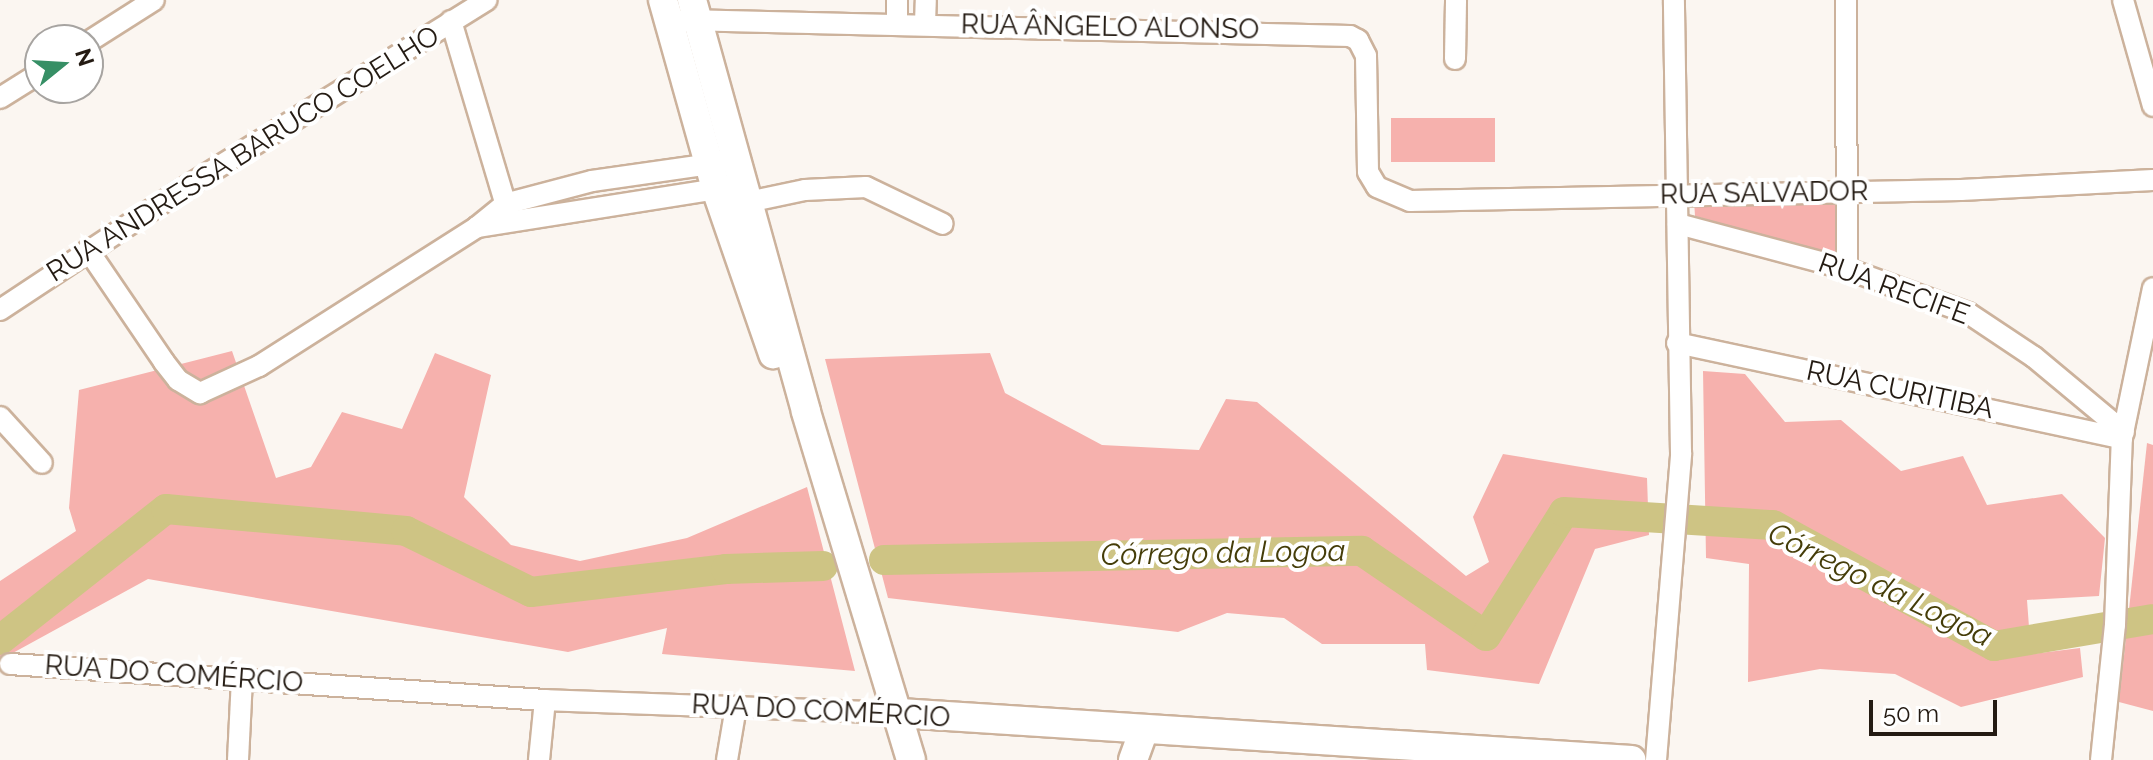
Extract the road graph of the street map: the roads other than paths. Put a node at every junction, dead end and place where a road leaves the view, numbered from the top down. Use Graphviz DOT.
graph roads {
  1 [pos="154,0"];
  2 [pos="487,0"];
  3 [pos="897,0"];
  4 [pos="926,0"];
  5 [pos="1456,0"];
  6 [pos="1674,0"];
  7 [pos="1846,0"];
  8 [pos="2123,0"];
  9 [pos="666,10"];
  10 [pos="695,10"];
  11 [pos="451,21"];
  12 [pos="897,23"];
  13 [pos="925,23"];
  14 [pos="104,32"];
  15 [pos="1455,59"];
  16 [pos="24,83"];
  17 [pos="0,98"];
  18 [pos="2153,106"];
  19 [pos="730,180"];
  20 [pos="2153,180"];
  21 [pos="1377,187"];
  22 [pos="1848,191"];
  23 [pos="1676,194"];
  24 [pos="508,214"];
  25 [pos="943,224"];
  26 [pos="1678,224"];
  27 [pos="88,250"];
  28 [pos="1847,269"];
  29 [pos="2153,288"];
  30 [pos="0,310"];
  31 [pos="1677,343"];
  32 [pos="0,417"];
  33 [pos="2123,435"];
  34 [pos="42,463"];
  35 [pos="10,664"];
  36 [pos="242,678"];
  37 [pos="545,700"];
  38 [pos="736,707"];
  39 [pos="900,713"];
  40 [pos="1143,732"];
  41 [pos="1434,754"];
  42 [pos="238,760"];
  43 [pos="539,760"];
  44 [pos="727,760"];
  45 [pos="911,760"];
  46 [pos="1133,760"];
  47 [pos="1631,760"];
  48 [pos="1656,760"];
  49 [pos="2101,760"];
  1 -- 14 [label="street"];
  2 -- 11 [label="street, RUA ANDRESSA BARUCO COELHO"];
  3 -- 12 [label="street"];
  4 -- 13 [label="street"];
  5 -- 15 [label="street"];
  6 -- 23 [label="street"];
  7 -- 22 [label="street"];
  8 -- 18 [label="street"];
  9 -- 10 [label="street, RUA ÂNGELO ALONSO"];
  9 -- 19 [label="main road"];
  10 -- 12 [label="street, RUA ÂNGELO ALONSO"];
  10 -- 19 [label="main road"];
  11 -- 24 [label="street"];
  11 -- 27 [label="street, RUA ANDRESSA BARUCO COELHO"];
  12 -- 13 [label="street, RUA ÂNGELO ALONSO"];
  13 -- 21 [label="street, RUA ÂNGELO ALONSO"];
  16 -- 17 [label="street"];
  19 -- 24 [label="street"];
  19 -- 25 [label="street"];
  19 -- 39 [label="main road"];
  20 -- 22 [label="street, RUA SALVADOR"];
  21 -- 23 [label="street, RUA SALVADOR"];
  22 -- 23 [label="street, RUA SALVADOR"];
  22 -- 28 [label="street"];
  23 -- 26 [label="street"];
  24 -- 27 [label="street"];
  26 -- 28 [label="street, RUA RECIFE"];
  26 -- 31 [label="street"];
  27 -- 30 [label="street, RUA ANDRESSA BARUCO COELHO"];
  28 -- 33 [label="street, RUA RECIFE"];
  29 -- 33 [label="street"];
  31 -- 33 [label="street, RUA CURITIBA"];
  31 -- 48 [label="street"];
  32 -- 34 [label="street"];
  33 -- 49 [label="street"];
  35 -- 36 [label="street, RUA DO COMÉRCIO"];
  36 -- 37 [label="street, RUA DO COMÉRCIO"];
  36 -- 42 [label="street"];
  37 -- 38 [label="street, RUA DO COMÉRCIO"];
  37 -- 43 [label="street"];
  38 -- 39 [label="street, RUA DO COMÉRCIO"];
  38 -- 44 [label="street"];
  39 -- 40 [label="main road, RUA DO COMÉRCIO"];
  39 -- 45 [label="main road"];
  40 -- 41 [label="main road, RUA DO COMÉRCIO"];
  40 -- 46 [label="main road"];
  41 -- 47 [label="main road, RUA DO COMÉRCIO"];
}
